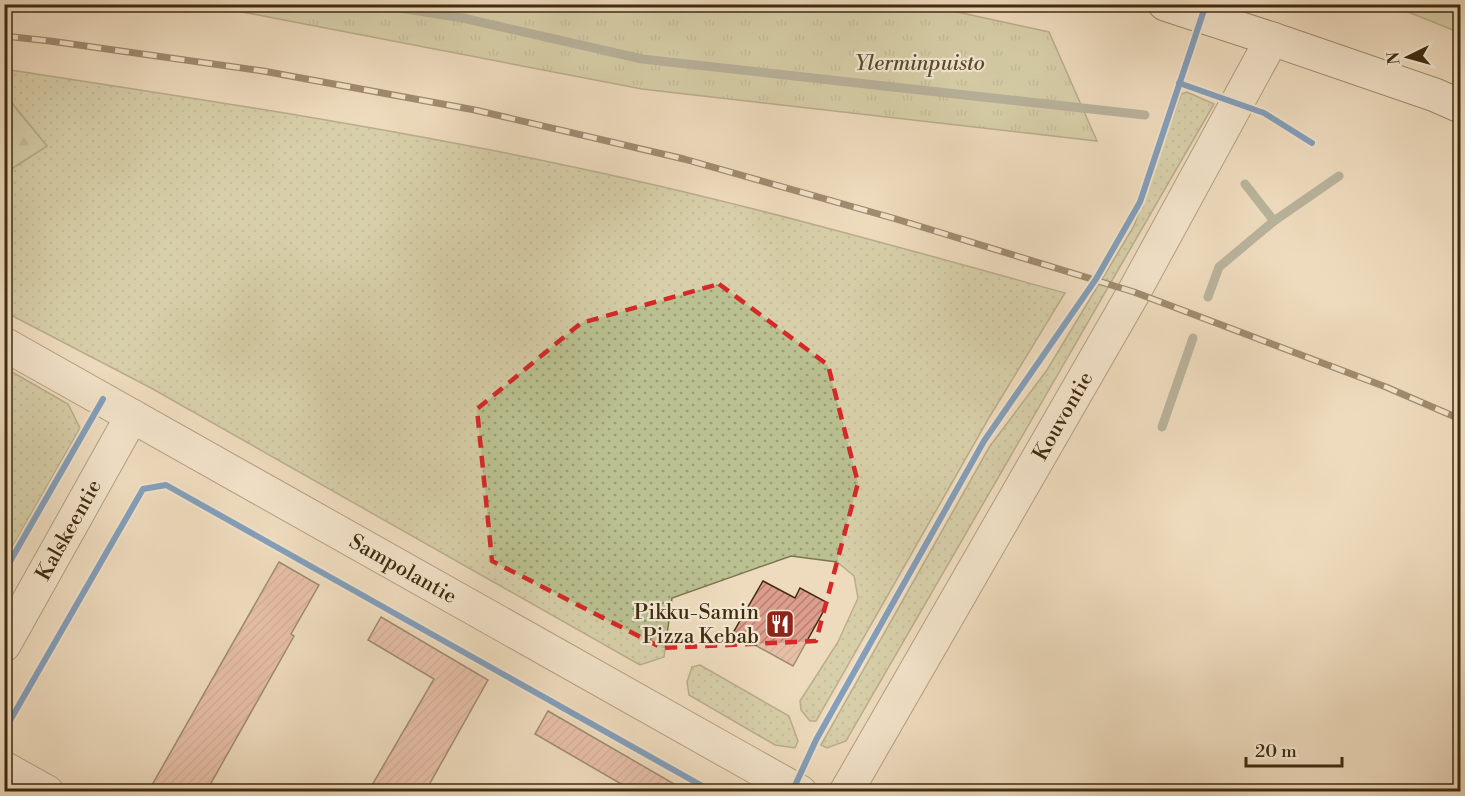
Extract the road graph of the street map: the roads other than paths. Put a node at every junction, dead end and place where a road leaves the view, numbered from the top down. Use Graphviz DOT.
graph roads {
  1 [pos="1165,4"];
  2 [pos="1272,39"];
  3 [pos="1461,106"];
  4 [pos="4,344"];
  5 [pos="132,416"];
  6 [pos="4,645"];
  7 [pos="4,768"];
  8 [pos="760,781"];
  9 [pos="47,792"];
  10 [pos="800,792"];
  11 [pos="846,792"];
  1 -- 2 [label="street"];
  2 -- 3 [label="street"];
  2 -- 11 [label="street, Kouvontie"];
  4 -- 5 [label="street, Sampolantie"];
  5 -- 6 [label="street, Kalskeentie"];
  5 -- 8 [label="street, Sampolantie"];
  7 -- 9 [label="street"];
  8 -- 10 [label="street, Sampolantie"];
}
